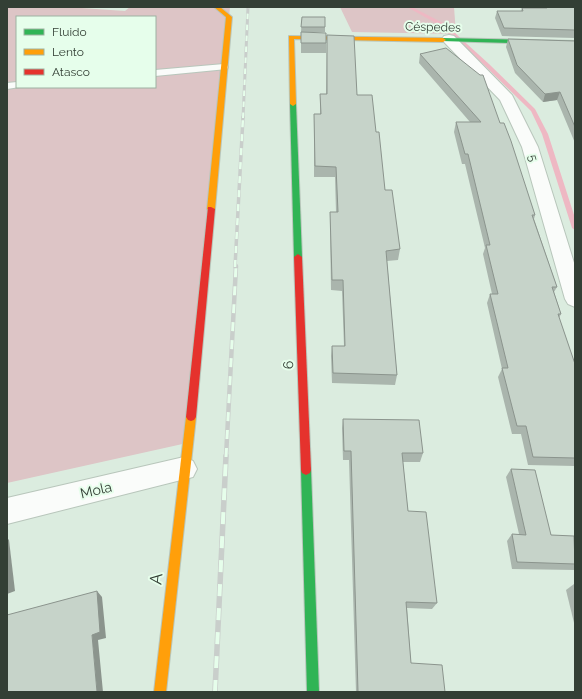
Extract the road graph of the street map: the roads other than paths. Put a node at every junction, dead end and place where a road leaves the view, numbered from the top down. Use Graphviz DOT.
graph roads {
  1 [pos="217,7"];
  2 [pos="291,37"];
  3 [pos="450,39"];
  4 [pos="575,43"];
  5 [pos="224,67"];
  6 [pos="156,73"];
  7 [pos="575,299"];
  8 [pos="184,470"];
  9 [pos="7,510"];
  10 [pos="160,692"];
  11 [pos="313,692"];
  1 -- 5 [label="street, A"];
  2 -- 3 [label="street, Céspedes"];
  2 -- 11 [label="street, 6"];
  3 -- 4 [label="street, Céspedes"];
  3 -- 7 [label="street, 5"];
  5 -- 6 [label="lane"];
  5 -- 8 [label="street, A"];
  8 -- 9 [label="street, Mola"];
  8 -- 10 [label="street, A"];
}
